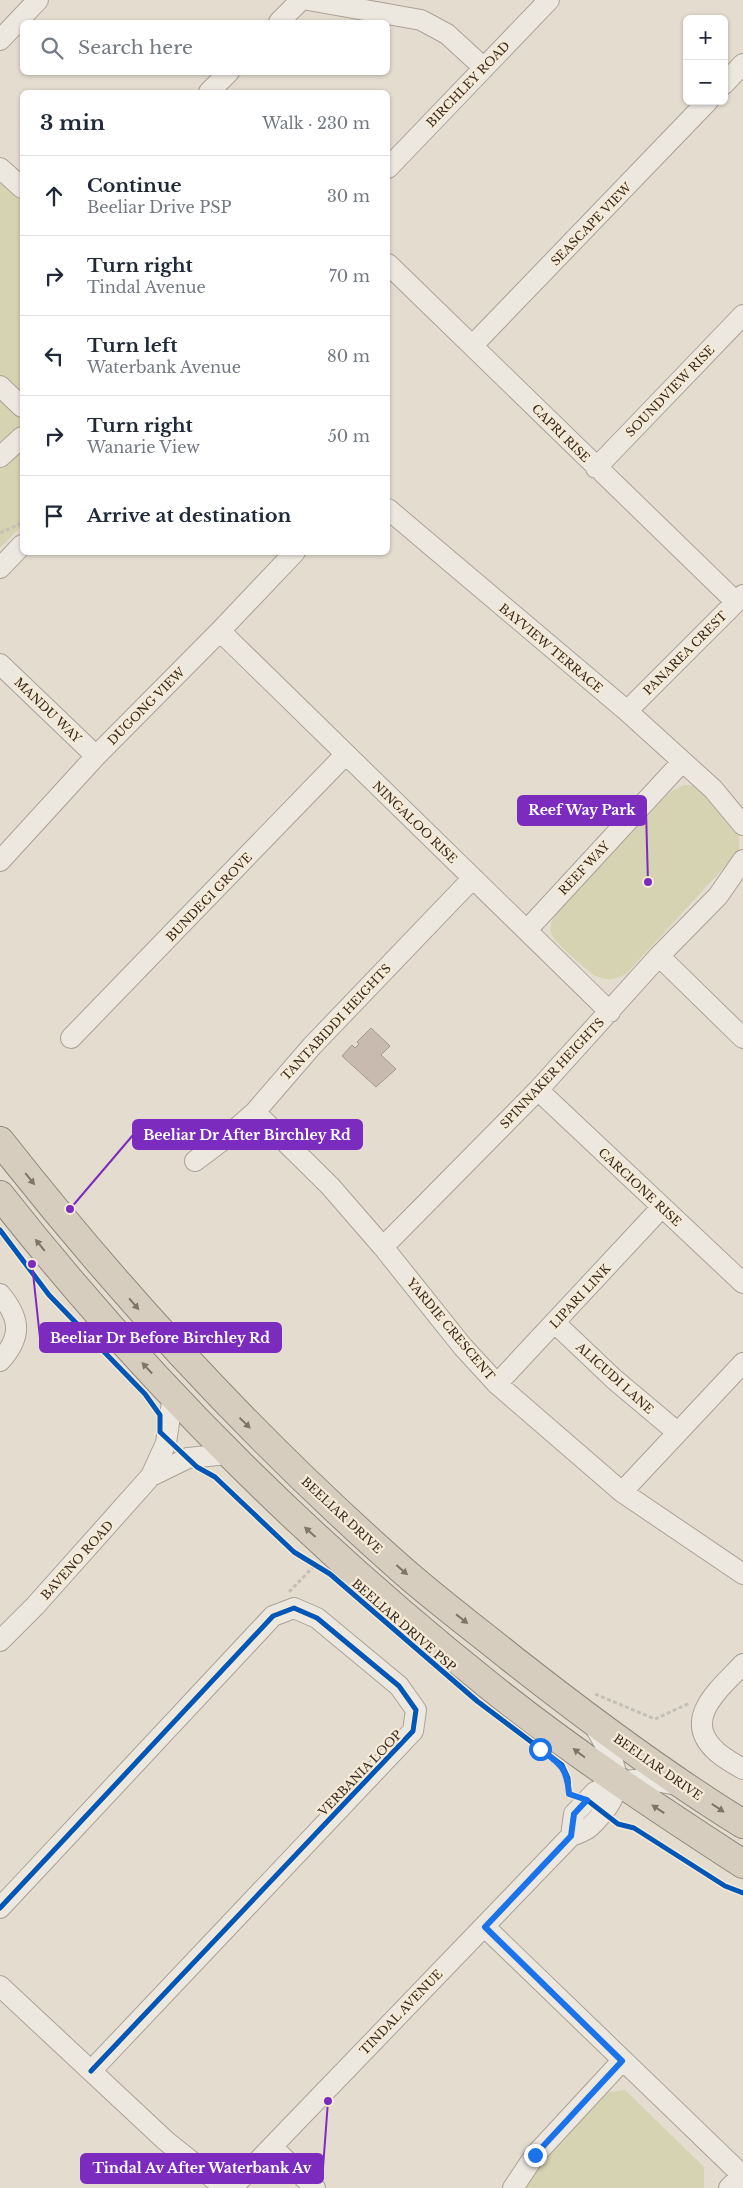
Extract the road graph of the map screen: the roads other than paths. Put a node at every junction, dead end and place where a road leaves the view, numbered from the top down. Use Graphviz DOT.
graph roads {
  1 [pos="38,0"];
  2 [pos="301,0"];
  3 [pos="308,0"];
  4 [pos="549,0"];
  5 [pos="281,20"];
  6 [pos="0,40"];
  7 [pos="743,64"];
  8 [pos="484,68"];
  9 [pos="226,75"];
  10 [pos="728,80"];
  11 [pos="211,90"];
  12 [pos="704,105"];
  13 [pos="390,166"];
  14 [pos="0,168"];
  15 [pos="20,186"];
  16 [pos="390,266"];
  17 [pos="743,315"];
  18 [pos="473,345"];
  19 [pos="0,386"];
  20 [pos="20,406"];
  21 [pos="20,439"];
  22 [pos="2,453"];
  23 [pos="596,468"];
  24 [pos="390,511"];
  25 [pos="20,547"];
  26 [pos="292,555"];
  27 [pos="0,568"];
  28 [pos="739,598"];
  29 [pos="220,631"];
  30 [pos="0,664"];
  31 [pos="627,711"];
  32 [pos="345,755"];
  33 [pos="96,756"];
  34 [pos="682,762"];
  35 [pos="713,789"];
  36 [pos="743,804"];
  37 [pos="743,825"];
  38 [pos="743,860"];
  39 [pos="0,861"];
  40 [pos="473,878"];
  41 [pos="743,883"];
  42 [pos="718,896"];
  43 [pos="527,930"];
  44 [pos="659,956"];
  45 [pos="610,1012"];
  46 [pos="71,1038"];
  47 [pos="743,1038"];
  48 [pos="538,1090"];
  49 [pos="255,1112"];
  50 [pos="0,1141"];
  51 [pos="195,1161"];
  52 [pos="0,1196"];
  53 [pos="662,1207"];
  54 [pos="383,1247"];
  55 [pos="743,1283"];
  56 [pos="0,1294"];
  57 [pos="555,1323"];
  58 [pos="0,1362"];
  59 [pos="743,1363"];
  60 [pos="496,1384"];
  61 [pos="173,1396"];
  62 [pos="677,1432"];
  63 [pos="228,1454"];
  64 [pos="150,1476"];
  65 [pos="622,1492"];
  66 [pos="743,1574"];
  67 [pos="0,1641"];
  68 [pos="743,1664"];
  69 [pos="591,1721"];
  70 [pos="743,1769"];
  71 [pos="618,1782"];
  72 [pos="687,1788"];
  73 [pos="743,1824"];
  74 [pos="743,1864"];
  75 [pos="0,1908"];
  76 [pos="485,1927"];
  77 [pos="0,1986"];
  78 [pos="622,2061"];
  79 [pos="91,2071"];
  80 [pos="272,2147"];
  81 [pos="738,2179"];
  82 [pos="225,2188"];
  83 [pos="232,2188"];
  84 [pos="315,2188"];
  85 [pos="513,2188"];
  1 -- 6 [label="street"];
  2 -- 5 [label="street"];
  3 -- 8 [label="street"];
  4 -- 8 [label="street, BIRCHLEY ROAD"];
  7 -- 10 [label="street"];
  8 -- 13 [label="street, BIRCHLEY ROAD"];
  9 -- 11 [label="street"];
  12 -- 18 [label="street, SEASCAPE VIEW"];
  14 -- 15 [label="street"];
  16 -- 18 [label="street, CAPRI RISE"];
  17 -- 23 [label="street, SOUNDVIEW RISE"];
  18 -- 23 [label="street, CAPRI RISE"];
  19 -- 20 [label="street"];
  21 -- 22 [label="street"];
  23 -- 28 [label="street, CAPRI RISE"];
  24 -- 31 [label="street, BAYVIEW TERRACE"];
  25 -- 27 [label="street"];
  26 -- 29 [label="street, DUGONG VIEW"];
  28 -- 31 [label="street, PANAREA CREST"];
  29 -- 32 [label="street, NINGALOO RISE"];
  29 -- 33 [label="street, DUGONG VIEW"];
  30 -- 33 [label="street, MANDU WAY"];
  31 -- 34 [label="street, BAYVIEW TERRACE"];
  32 -- 40 [label="street, NINGALOO RISE"];
  32 -- 46 [label="street, BUNDEGI GROVE"];
  33 -- 39 [label="street, DUGONG VIEW"];
  34 -- 35 [label="street, BAYVIEW TERRACE"];
  34 -- 43 [label="street, REEF WAY"];
  35 -- 36 [label="street, BAYVIEW TERRACE"];
  35 -- 37 [label="street, BAYVIEW TERRACE"];
  38 -- 42 [label="street, SPINNAKER HEIGHTS"];
  40 -- 43 [label="street, NINGALOO RISE"];
  40 -- 49 [label="street, TANTABIDDI HEIGHTS"];
  41 -- 42 [label="street, SPINNAKER HEIGHTS"];
  42 -- 44 [label="street, SPINNAKER HEIGHTS"];
  43 -- 45 [label="street, NINGALOO RISE"];
  44 -- 45 [label="street, SPINNAKER HEIGHTS"];
  44 -- 47 [label="street"];
  45 -- 48 [label="street, SPINNAKER HEIGHTS"];
  48 -- 53 [label="street, CARCIONE RISE"];
  48 -- 54 [label="street, SPINNAKER HEIGHTS"];
  49 -- 51 [label="street, TANTABIDDI HEIGHTS"];
  49 -- 54 [label="street, YARDIE CRESCENT"];
  50 -- 69 [label="highway, BEELIAR DRIVE, one-way"];
  61 -- 52 [label="highway, one-way"];
  53 -- 55 [label="street, CARCIONE RISE"];
  53 -- 57 [label="street, LIPARI LINK"];
  54 -- 60 [label="street, YARDIE CRESCENT"];
  56 -- 58 [label="street"];
  57 -- 60 [label="street, LIPARI LINK"];
  57 -- 62 [label="street, ALICUDI LANE"];
  59 -- 62 [label="street"];
  60 -- 65 [label="street, YARDIE CRESCENT"];
  61 -- 63 [label="highway"];
  61 -- 64 [label="street, BAVENO ROAD"];
  62 -- 65 [label="street"];
  63 -- 64 [label="street, BAVENO ROAD"];
  71 -- 63 [label="highway, one-way"];
  64 -- 67 [label="street, BAVENO ROAD"];
  65 -- 66 [label="street, YARDIE CRESCENT"];
  68 -- 70 [label="street"];
  69 -- 71 [label="street"];
  69 -- 72 [label="highway, BEELIAR DRIVE"];
  71 -- 72 [label="street"];
  74 -- 71 [label="highway, one-way"];
  71 -- 76 [label="street, TINDAL AVENUE"];
  72 -- 73 [label="highway, BEELIAR DRIVE, one-way"];
  75 -- 79 [label="street, VERBANIA LOOP"];
  76 -- 78 [label="street"];
  76 -- 80 [label="street, TINDAL AVENUE"];
  77 -- 79 [label="street"];
  78 -- 81 [label="street"];
  78 -- 85 [label="street"];
  79 -- 82 [label="street"];
  80 -- 83 [label="street, TINDAL AVENUE"];
  80 -- 84 [label="street"];
}
